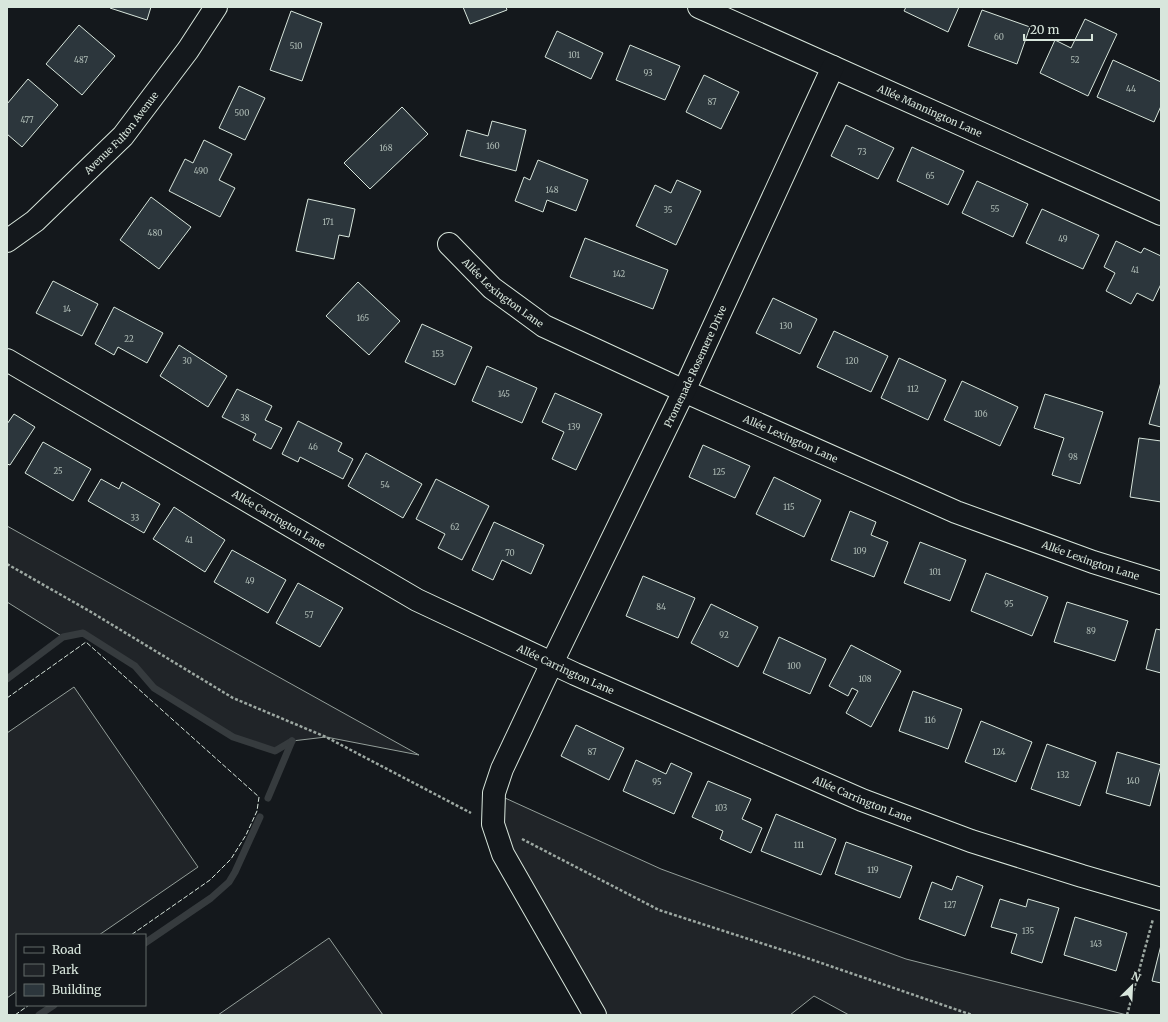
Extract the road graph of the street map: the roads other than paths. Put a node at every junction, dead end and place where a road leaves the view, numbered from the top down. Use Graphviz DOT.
graph roads {
  1 [pos="216,7"];
  2 [pos="699,7"];
  3 [pos="833,68"];
  4 [pos="1161,214"];
  5 [pos="7,241"];
  6 [pos="449,244"];
  7 [pos="7,360"];
  8 [pos="684,391"];
  9 [pos="1161,583"];
  10 [pos="552,663"];
  11 [pos="1161,899"];
  12 [pos="595,1015"];
  1 -- 5 [label="street, Avenue Fulton Avenue"];
  2 -- 3 [label="street, Allée Mannington Lane"];
  3 -- 4 [label="street, Allée Mannington Lane"];
  3 -- 8 [label="street, Promenade Rosemere Drive"];
  6 -- 8 [label="street, Allée Lexington Lane"];
  7 -- 10 [label="street, Allée Carrington Lane"];
  8 -- 9 [label="street, Allée Lexington Lane"];
  8 -- 10 [label="street, Promenade Rosemere Drive"];
  10 -- 11 [label="street, Allée Carrington Lane"];
  10 -- 12 [label="street, Promenade Rosemere Drive"];
}
